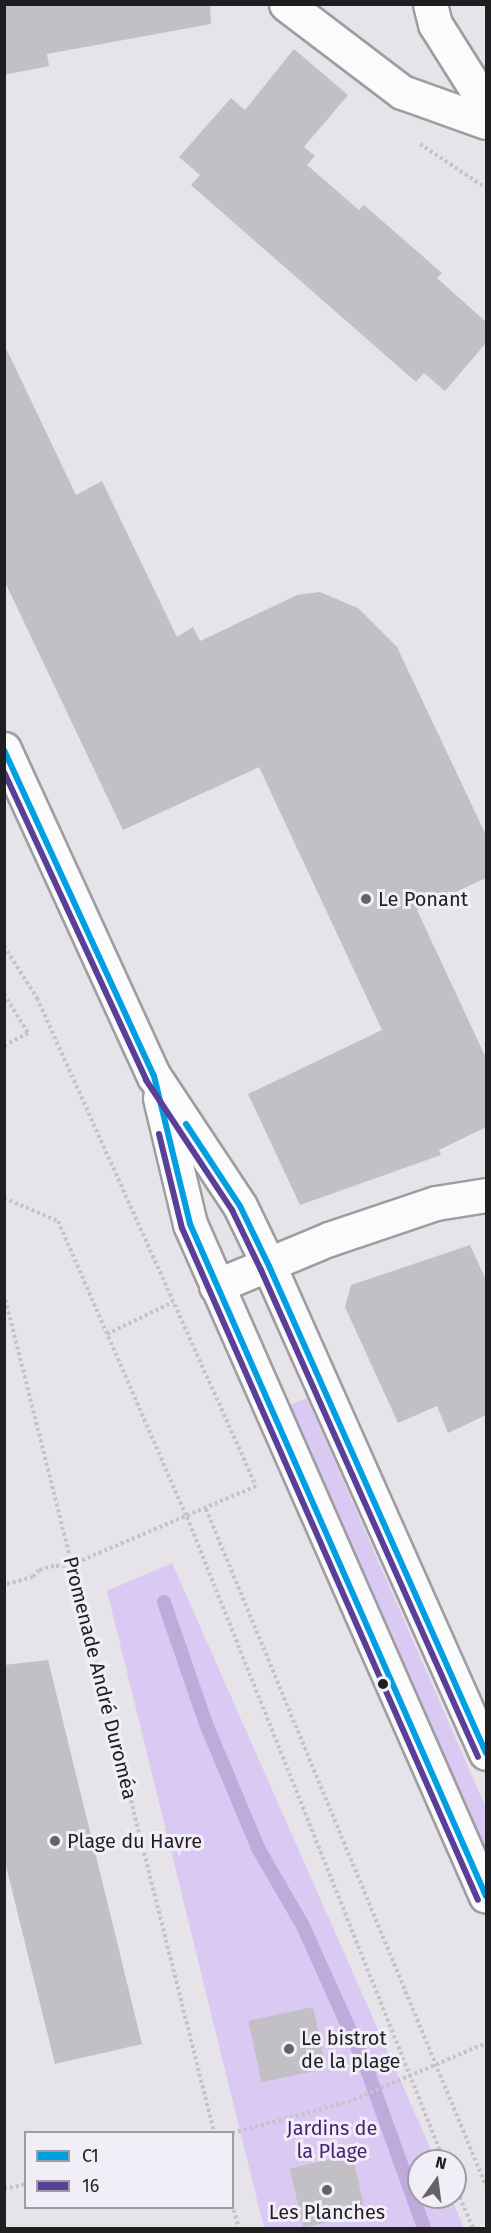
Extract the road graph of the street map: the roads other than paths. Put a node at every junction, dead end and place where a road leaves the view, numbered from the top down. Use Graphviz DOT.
graph roads {
  1 [pos="286,4"];
  2 [pos="430,4"];
  3 [pos="486,105"];
  4 [pos="486,122"];
  5 [pos="4,749"];
  6 [pos="154,1076"];
  7 [pos="486,1195"];
  8 [pos="269,1266"];
  9 [pos="216,1286"];
  10 [pos="486,1753"];
  11 [pos="486,1896"];
  1 -- 4 [label="main road"];
  2 -- 3 [label="main road"];
  5 -- 6 [label="main road"];
  6 -- 8 [label="main road"];
  6 -- 9 [label="main road"];
  7 -- 8 [label="main road"];
  8 -- 9 [label="main road"];
  8 -- 10 [label="main road"];
  9 -- 11 [label="main road"];
}
